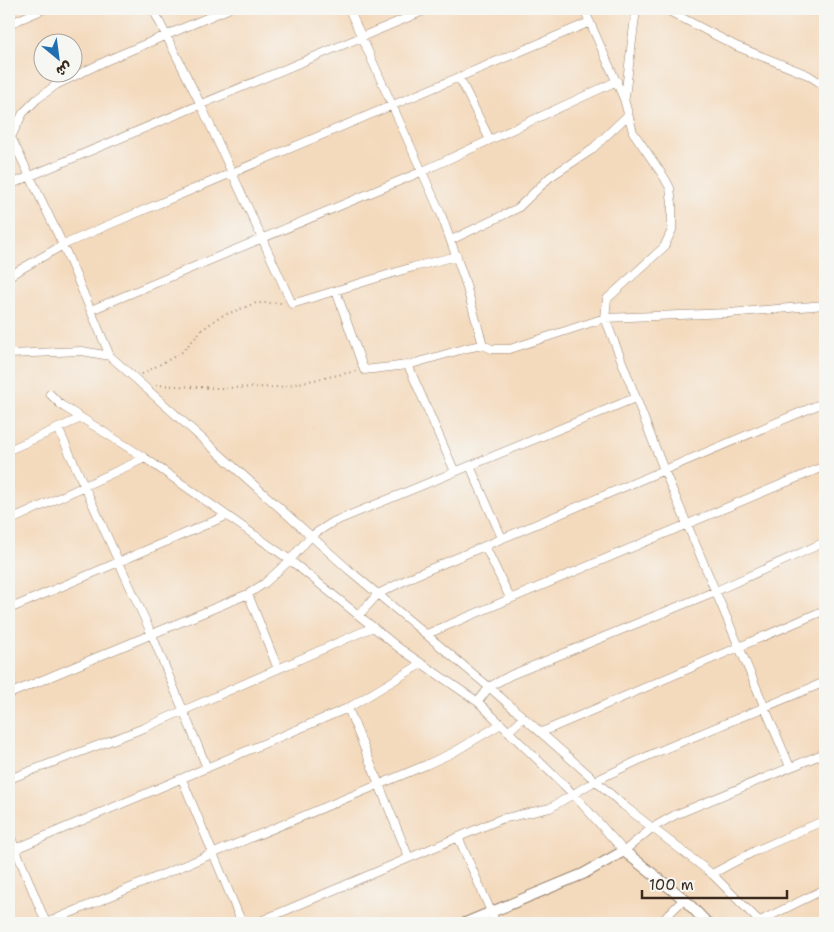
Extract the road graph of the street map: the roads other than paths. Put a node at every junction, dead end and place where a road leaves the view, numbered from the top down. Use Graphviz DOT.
graph roads {
  1 [pos="44,9"];
  2 [pos="153,9"];
  3 [pos="228,9"];
  4 [pos="350,9"];
  5 [pos="428,9"];
  6 [pos="584,9"];
  7 [pos="636,9"];
  8 [pos="665,9"];
  9 [pos="590,22"];
  10 [pos="9,24"];
  11 [pos="165,35"];
  12 [pos="363,38"];
  13 [pos="460,77"];
  14 [pos="617,81"];
  15 [pos="825,86"];
  16 [pos="624,99"];
  17 [pos="200,104"];
  18 [pos="393,104"];
  19 [pos="627,116"];
  20 [pos="10,135"];
  21 [pos="490,140"];
  22 [pos="424,171"];
  23 [pos="232,174"];
  24 [pos="30,177"];
  25 [pos="9,185"];
  26 [pos="262,240"];
  27 [pos="451,240"];
  28 [pos="63,245"];
  29 [pos="457,256"];
  30 [pos="9,276"];
  31 [pos="336,291"];
  32 [pos="825,305"];
  33 [pos="91,310"];
  34 [pos="606,318"];
  35 [pos="483,345"];
  36 [pos="9,354"];
  37 [pos="110,356"];
  38 [pos="408,364"];
  39 [pos="50,394"];
  40 [pos="635,398"];
  41 [pos="825,402"];
  42 [pos="82,418"];
  43 [pos="58,428"];
  44 [pos="9,450"];
  45 [pos="145,458"];
  46 [pos="470,466"];
  47 [pos="825,466"];
  48 [pos="664,470"];
  49 [pos="455,472"];
  50 [pos="85,486"];
  51 [pos="226,516"];
  52 [pos="9,521"];
  53 [pos="689,526"];
  54 [pos="311,536"];
  55 [pos="502,538"];
  56 [pos="825,542"];
  57 [pos="485,546"];
  58 [pos="290,560"];
  59 [pos="119,562"];
  60 [pos="716,591"];
  61 [pos="248,594"];
  62 [pos="378,594"];
  63 [pos="510,598"];
  64 [pos="9,609"];
  65 [pos="825,610"];
  66 [pos="359,615"];
  67 [pos="373,627"];
  68 [pos="427,634"];
  69 [pos="152,635"];
  70 [pos="740,646"];
  71 [pos="421,664"];
  72 [pos="278,669"];
  73 [pos="825,682"];
  74 [pos="489,687"];
  75 [pos="9,694"];
  76 [pos="478,702"];
  77 [pos="348,708"];
  78 [pos="766,708"];
  79 [pos="184,710"];
  80 [pos="523,718"];
  81 [pos="501,724"];
  82 [pos="509,731"];
  83 [pos="542,732"];
  84 [pos="825,753"];
  85 [pos="790,767"];
  86 [pos="207,768"];
  87 [pos="9,779"];
  88 [pos="182,779"];
  89 [pos="595,781"];
  90 [pos="380,782"];
  91 [pos="573,794"];
  92 [pos="825,820"];
  93 [pos="652,828"];
  94 [pos="9,834"];
  95 [pos="459,839"];
  96 [pos="15,849"];
  97 [pos="624,851"];
  98 [pos="212,853"];
  99 [pos="410,858"];
  100 [pos="712,874"];
  101 [pos="825,889"];
  102 [pos="684,899"];
  103 [pos="491,912"];
  104 [pos="270,921"];
  105 [pos="758,922"];
  106 [pos="46,923"];
  107 [pos="242,923"];
  108 [pos="256,923"];
  109 [pos="465,923"];
  110 [pos="496,923"];
  111 [pos="660,923"];
  112 [pos="707,923"];
  1 -- 10 [label="street"];
  2 -- 11 [label="street"];
  3 -- 11 [label="street"];
  4 -- 12 [label="street"];
  5 -- 12 [label="street"];
  6 -- 9 [label="street"];
  7 -- 16 [label="street"];
  8 -- 15 [label="street"];
  9 -- 13 [label="street"];
  9 -- 14 [label="street"];
  11 -- 17 [label="street"];
  11 -- 20 [label="street"];
  12 -- 17 [label="street"];
  12 -- 18 [label="street"];
  13 -- 18 [label="street"];
  13 -- 21 [label="street"];
  14 -- 16 [label="street"];
  14 -- 21 [label="street"];
  16 -- 19 [label="street"];
  17 -- 23 [label="street"];
  17 -- 24 [label="street"];
  18 -- 22 [label="street"];
  18 -- 23 [label="street"];
  19 -- 27 [label="street"];
  19 -- 34 [label="street"];
  20 -- 24 [label="street"];
  21 -- 22 [label="street"];
  22 -- 26 [label="street"];
  22 -- 27 [label="street"];
  23 -- 26 [label="street"];
  23 -- 28 [label="street"];
  24 -- 25 [label="street"];
  24 -- 28 [label="street"];
  26 -- 31 [label="street"];
  26 -- 33 [label="street"];
  27 -- 29 [label="street"];
  28 -- 30 [label="street"];
  28 -- 33 [label="street"];
  29 -- 31 [label="street"];
  29 -- 35 [label="street"];
  31 -- 38 [label="street"];
  32 -- 34 [label="street"];
  33 -- 37 [label="street"];
  34 -- 35 [label="street"];
  34 -- 40 [label="street"];
  35 -- 38 [label="street"];
  36 -- 37 [label="street"];
  37 -- 54 [label="street"];
  38 -- 49 [label="street"];
  39 -- 42 [label="street"];
  40 -- 46 [label="street"];
  40 -- 48 [label="street"];
  41 -- 48 [label="street"];
  42 -- 43 [label="street"];
  42 -- 45 [label="street"];
  43 -- 44 [label="street"];
  43 -- 50 [label="street"];
  45 -- 50 [label="street"];
  45 -- 51 [label="street"];
  46 -- 49 [label="street"];
  46 -- 55 [label="street"];
  47 -- 53 [label="street"];
  48 -- 53 [label="street"];
  48 -- 55 [label="street"];
  49 -- 54 [label="street"];
  50 -- 52 [label="street"];
  50 -- 59 [label="street"];
  51 -- 58 [label="street"];
  51 -- 59 [label="street"];
  53 -- 60 [label="street"];
  53 -- 63 [label="street"];
  54 -- 58 [label="street"];
  54 -- 62 [label="street"];
  55 -- 57 [label="street"];
  56 -- 60 [label="street"];
  57 -- 62 [label="street"];
  57 -- 63 [label="street"];
  58 -- 61 [label="street"];
  58 -- 66 [label="street"];
  59 -- 64 [label="street"];
  59 -- 69 [label="street"];
  60 -- 70 [label="street"];
  60 -- 74 [label="street"];
  61 -- 69 [label="street"];
  61 -- 72 [label="street"];
  62 -- 66 [label="street"];
  62 -- 68 [label="street"];
  63 -- 68 [label="street"];
  65 -- 70 [label="street"];
  66 -- 67 [label="street"];
  67 -- 71 [label="street"];
  67 -- 72 [label="street"];
  68 -- 74 [label="street"];
  69 -- 75 [label="street"];
  69 -- 79 [label="street"];
  70 -- 78 [label="street"];
  70 -- 83 [label="street"];
  71 -- 76 [label="street"];
  71 -- 77 [label="street"];
  72 -- 79 [label="street"];
  73 -- 78 [label="street"];
  74 -- 76 [label="street"];
  74 -- 80 [label="street"];
  76 -- 81 [label="street"];
  77 -- 86 [label="street"];
  77 -- 90 [label="street"];
  78 -- 85 [label="street"];
  78 -- 89 [label="street"];
  79 -- 86 [label="street"];
  79 -- 87 [label="street"];
  80 -- 82 [label="street"];
  80 -- 83 [label="street"];
  81 -- 82 [label="street"];
  81 -- 90 [label="street"];
  82 -- 91 [label="street"];
  83 -- 89 [label="street"];
  84 -- 85 [label="street"];
  85 -- 93 [label="street"];
  86 -- 88 [label="street"];
  88 -- 96 [label="street"];
  88 -- 98 [label="street"];
  89 -- 91 [label="street"];
  89 -- 93 [label="street"];
  90 -- 98 [label="street"];
  90 -- 99 [label="street"];
  91 -- 95 [label="street"];
  91 -- 97 [label="street"];
  92 -- 100 [label="street"];
  93 -- 97 [label="street"];
  93 -- 100 [label="street"];
  94 -- 96 [label="street"];
  95 -- 99 [label="street"];
  95 -- 103 [label="street"];
  96 -- 106 [label="street"];
  97 -- 102 [label="street"];
  97 -- 103 [label="street"];
  98 -- 106 [label="street"];
  98 -- 107 [label="street"];
  99 -- 104 [label="street"];
  100 -- 105 [label="street"];
  101 -- 105 [label="street"];
  102 -- 111 [label="street"];
  102 -- 112 [label="street"];
  103 -- 109 [label="street"];
  103 -- 110 [label="street"];
  104 -- 108 [label="street"];
}
